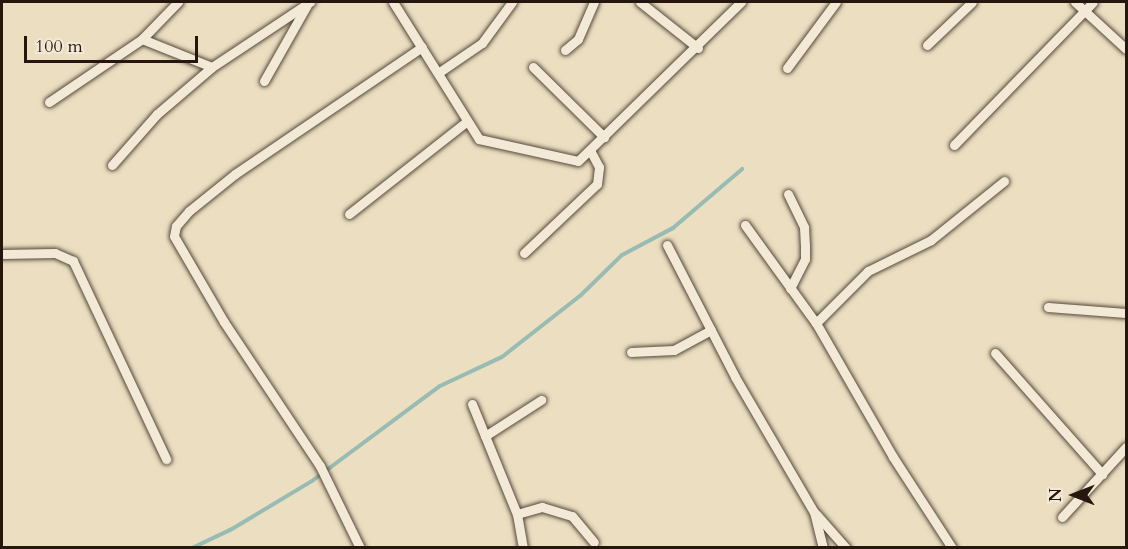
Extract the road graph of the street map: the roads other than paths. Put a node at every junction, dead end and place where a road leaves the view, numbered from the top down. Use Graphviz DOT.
graph roads {
  1 [pos="178,2"];
  2 [pos="309,2"];
  3 [pos="393,2"];
  4 [pos="512,2"];
  5 [pos="594,2"];
  6 [pos="640,2"];
  7 [pos="741,2"];
  8 [pos="836,2"];
  9 [pos="972,2"];
  10 [pos="1075,2"];
  11 [pos="1093,2"];
  12 [pos="1084,8"];
  13 [pos="142,39"];
  14 [pos="927,45"];
  15 [pos="422,47"];
  16 [pos="698,48"];
  17 [pos="1126,49"];
  18 [pos="565,50"];
  19 [pos="533,67"];
  20 [pos="212,68"];
  21 [pos="787,68"];
  22 [pos="438,74"];
  23 [pos="264,81"];
  24 [pos="49,102"];
  25 [pos="467,121"];
  26 [pos="604,137"];
  27 [pos="954,145"];
  28 [pos="591,152"];
  29 [pos="112,165"];
  30 [pos="1004,181"];
  31 [pos="788,194"];
  32 [pos="349,214"];
  33 [pos="745,225"];
  34 [pos="667,245"];
  35 [pos="524,253"];
  36 [pos="2,254"];
  37 [pos="790,288"];
  38 [pos="1048,307"];
  39 [pos="1126,313"];
  40 [pos="816,323"];
  41 [pos="711,330"];
  42 [pos="631,352"];
  43 [pos="995,353"];
  44 [pos="541,400"];
  45 [pos="472,404"];
  46 [pos="484,436"];
  47 [pos="1126,447"];
  48 [pos="166,459"];
  49 [pos="1102,474"];
  50 [pos="814,512"];
  51 [pos="517,514"];
  52 [pos="1062,517"];
  53 [pos="594,542"];
  54 [pos="360,548"];
  55 [pos="523,548"];
  56 [pos="824,548"];
  57 [pos="846,548"];
  58 [pos="952,548"];
  1 -- 13 [label="street"];
  2 -- 20 [label="street"];
  2 -- 23 [label="street"];
  3 -- 15 [label="street"];
  4 -- 22 [label="street"];
  5 -- 18 [label="street"];
  6 -- 16 [label="street"];
  7 -- 16 [label="street"];
  8 -- 21 [label="street"];
  9 -- 14 [label="street"];
  10 -- 12 [label="street"];
  11 -- 12 [label="street"];
  12 -- 17 [label="street"];
  12 -- 27 [label="street"];
  13 -- 20 [label="street"];
  13 -- 24 [label="street"];
  15 -- 22 [label="street"];
  15 -- 54 [label="street"];
  16 -- 26 [label="street"];
  19 -- 26 [label="street"];
  20 -- 29 [label="street"];
  22 -- 25 [label="street"];
  25 -- 28 [label="street"];
  25 -- 32 [label="street"];
  26 -- 28 [label="street"];
  28 -- 35 [label="street"];
  30 -- 40 [label="street"];
  31 -- 37 [label="street"];
  33 -- 37 [label="street"];
  34 -- 41 [label="street"];
  36 -- 48 [label="street"];
  37 -- 40 [label="street"];
  38 -- 39 [label="street"];
  40 -- 58 [label="street"];
  41 -- 42 [label="street"];
  41 -- 50 [label="street"];
  43 -- 49 [label="street"];
  44 -- 46 [label="street"];
  45 -- 46 [label="street"];
  46 -- 51 [label="street"];
  47 -- 49 [label="street"];
  49 -- 52 [label="street"];
  50 -- 56 [label="street"];
  50 -- 57 [label="street"];
  51 -- 53 [label="street"];
  51 -- 55 [label="street"];
}
